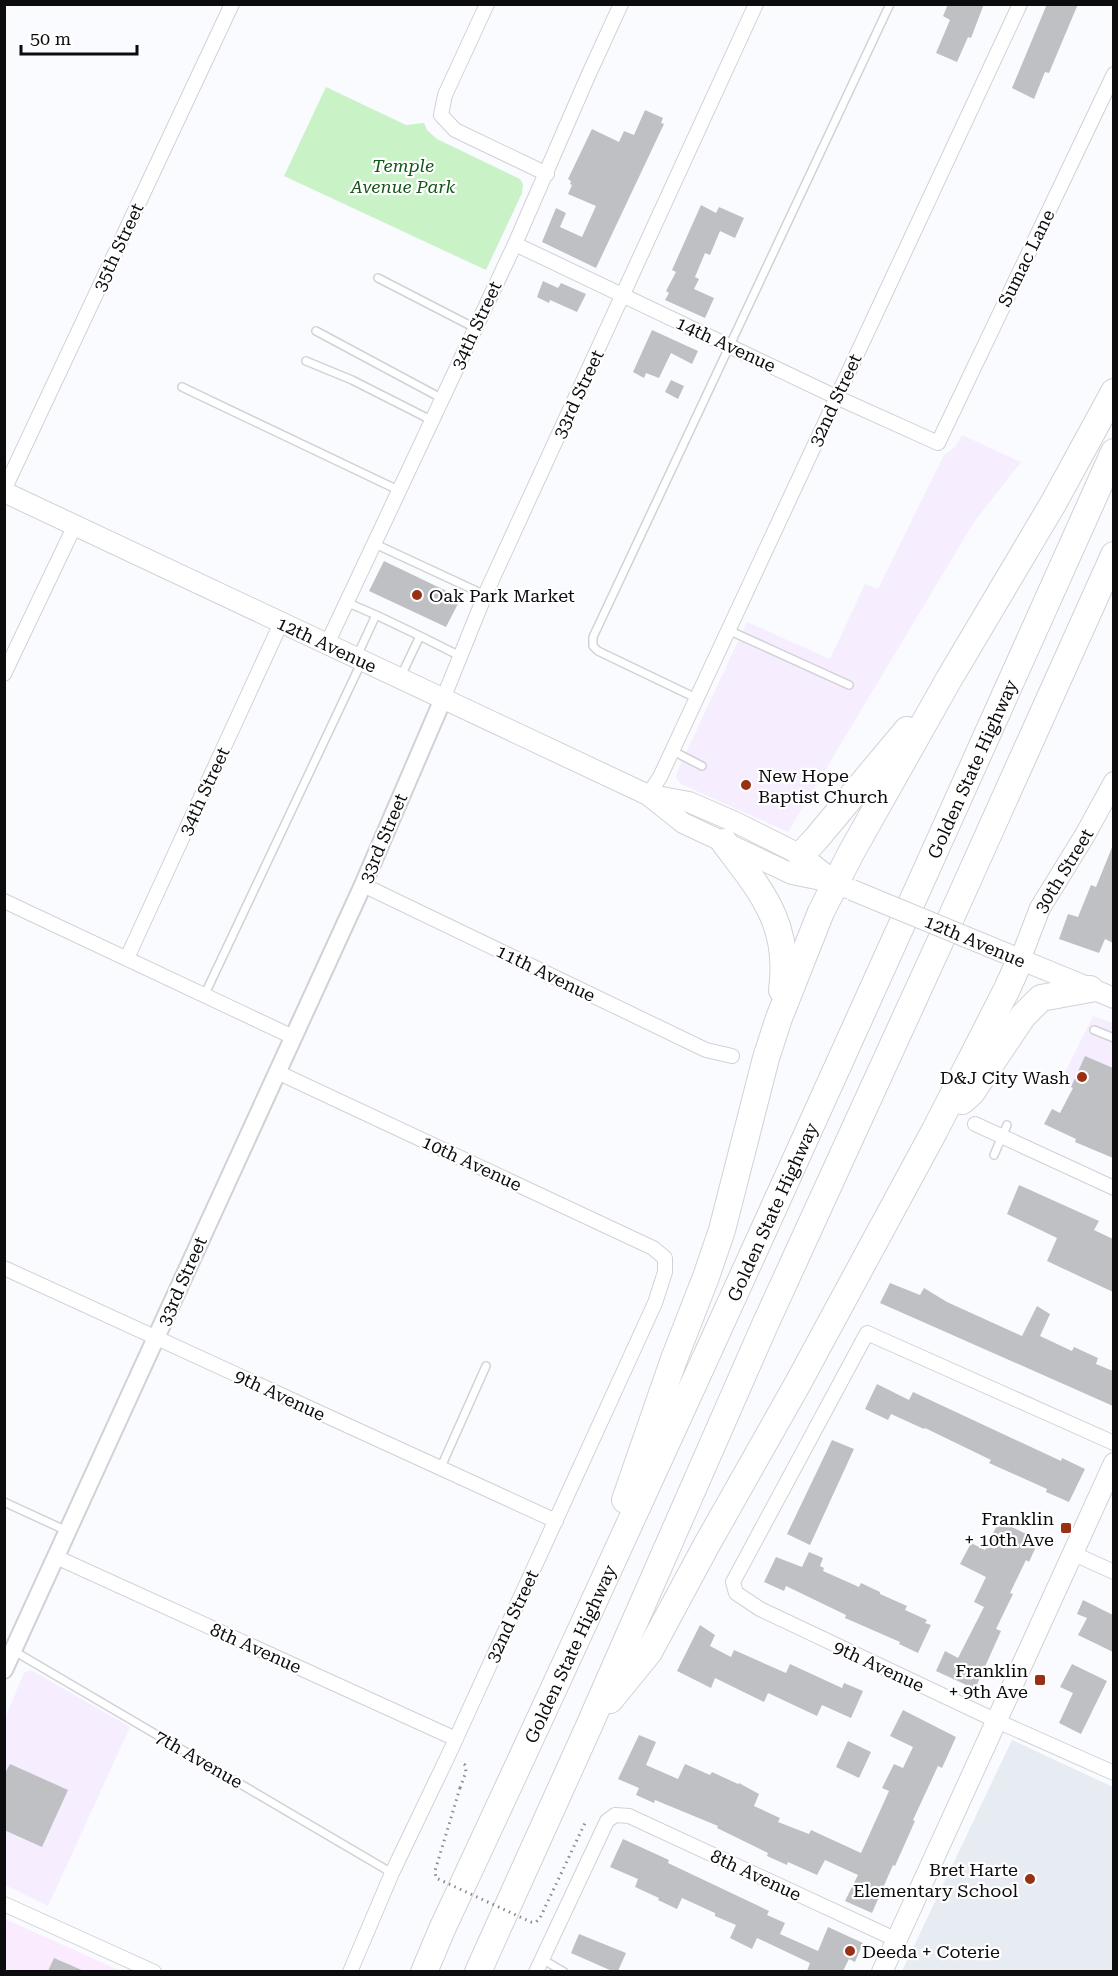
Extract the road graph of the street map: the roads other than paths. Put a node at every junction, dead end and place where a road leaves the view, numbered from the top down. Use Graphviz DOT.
graph roads {
  1 [pos="232,4"];
  2 [pos="487,4"];
  3 [pos="621,4"];
  4 [pos="756,4"];
  5 [pos="890,4"];
  6 [pos="1020,4"];
  7 [pos="1113,74"];
  8 [pos="546,174"];
  9 [pos="515,244"];
  10 [pos="378,278"];
  11 [pos="624,296"];
  12 [pos="475,328"];
  13 [pos="316,331"];
  14 [pos="731,346"];
  15 [pos="306,361"];
  16 [pos="182,387"];
  17 [pos="1113,392"];
  18 [pos="836,397"];
  19 [pos="441,399"];
  20 [pos="431,420"];
  21 [pos="938,442"];
  22 [pos="1113,452"];
  23 [pos="398,490"];
  24 [pos="4,491"];
  25 [pos="75,525"];
  26 [pos="373,543"];
  27 [pos="1113,555"];
  28 [pos="485,595"];
  29 [pos="346,602"];
  30 [pos="376,615"];
  31 [pos="282,623"];
  32 [pos="728,630"];
  33 [pos="420,636"];
  34 [pos="327,644"];
  35 [pos="460,656"];
  36 [pos="359,660"];
  37 [pos="4,674"];
  38 [pos="400,679"];
  39 [pos="950,679"];
  40 [pos="849,684"];
  41 [pos="443,699"];
  42 [pos="696,699"];
  43 [pos="673,751"];
  44 [pos="702,766"];
  45 [pos="1113,782"];
  46 [pos="648,795"];
  47 [pos="724,842"];
  48 [pos="801,855"];
  49 [pos="363,885"];
  50 [pos="844,886"];
  51 [pos="4,901"];
  52 [pos="1008,955"];
  53 [pos="127,958"];
  54 [pos="1090,989"];
  55 [pos="204,996"];
  56 [pos="1113,998"];
  57 [pos="778,1018"];
  58 [pos="1094,1030"];
  59 [pos="293,1037"];
  60 [pos="1113,1038"];
  61 [pos="732,1056"];
  62 [pos="277,1072"];
  63 [pos="975,1124"];
  64 [pos="935,1130"];
  65 [pos="1004,1131"];
  66 [pos="994,1155"];
  67 [pos="1113,1188"];
  68 [pos="665,1258"];
  69 [pos="4,1268"];
  70 [pos="156,1338"];
  71 [pos="486,1366"];
  72 [pos="1113,1443"];
  73 [pos="1113,1462"];
  74 [pos="441,1467"];
  75 [pos="4,1502"];
  76 [pos="556,1521"];
  77 [pos="67,1531"];
  78 [pos="1072,1554"];
  79 [pos="56,1557"];
  80 [pos="1113,1572"];
  81 [pos="9,1649"];
  82 [pos="572,1650"];
  83 [pos="4,1670"];
  84 [pos="997,1721"];
  85 [pos="589,1726"];
  86 [pos="456,1739"];
  87 [pos="1113,1773"];
  88 [pos="392,1873"];
  89 [pos="4,1904"];
  90 [pos="897,1940"];
  91 [pos="539,1965"];
  92 [pos="154,1971"];
  93 [pos="350,1971"];
  94 [pos="424,1971"];
  95 [pos="478,1971"];
  96 [pos="564,1971"];
  97 [pos="882,1971"];
  1 -- 24 [label="street, 35th Street"];
  2 -- 8 [label="street"];
  3 -- 8 [label="street, 34th Street"];
  4 -- 11 [label="street, 33rd Street"];
  5 -- 14 [label="lane"];
  6 -- 18 [label="street, 32nd Street"];
  7 -- 21 [label="street, Sumac Lane"];
  8 -- 9 [label="street, 34th Street"];
  9 -- 11 [label="street, 14th Avenue"];
  9 -- 12 [label="street, 34th Street"];
  10 -- 12 [label="lane"];
  11 -- 14 [label="street, 14th Avenue"];
  11 -- 28 [label="street, 33rd Street"];
  12 -- 19 [label="street, 34th Street"];
  13 -- 19 [label="lane"];
  14 -- 18 [label="street, 14th Avenue"];
  14 -- 42 [label="lane"];
  15 -- 20 [label="lane"];
  16 -- 23 [label="lane"];
  17 -- 39 [label="highway"];
  18 -- 21 [label="street, 14th Avenue"];
  18 -- 32 [label="street, 32nd Street"];
  19 -- 20 [label="street, 34th Street"];
  20 -- 23 [label="street, 34th Street"];
  22 -- 82 [label="highway, Golden State Highway"];
  23 -- 26 [label="street, 34th Street"];
  24 -- 25 [label="main road, 12th Avenue"];
  25 -- 31 [label="main road, 12th Avenue"];
  25 -- 37 [label="street"];
  26 -- 28 [label="lane"];
  26 -- 29 [label="street, 34th Street"];
  27 -- 85 [label="highway"];
  28 -- 35 [label="street, 33rd Street"];
  29 -- 30 [label="lane"];
  29 -- 34 [label="street, 34th Street"];
  30 -- 33 [label="lane"];
  30 -- 36 [label="lane"];
  31 -- 34 [label="main road, 12th Avenue"];
  31 -- 53 [label="street, 34th Street"];
  32 -- 40 [label="lane"];
  32 -- 42 [label="street, 32nd Street"];
  33 -- 35 [label="lane"];
  33 -- 38 [label="lane"];
  34 -- 36 [label="main road, 12th Avenue"];
  35 -- 41 [label="street, 33rd Street"];
  36 -- 38 [label="main road, 12th Avenue"];
  36 -- 55 [label="lane"];
  38 -- 41 [label="main road, 12th Avenue"];
  39 -- 48 [label="highway"];
  39 -- 50 [label="highway"];
  41 -- 46 [label="main road, 12th Avenue"];
  41 -- 49 [label="street, 33rd Street"];
  42 -- 43 [label="street, 32nd Street"];
  43 -- 44 [label="lane"];
  43 -- 46 [label="street, 32nd Street"];
  45 -- 52 [label="main road, 30th Street"];
  46 -- 47 [label="main road, 12th Avenue"];
  46 -- 48 [label="main road, 12th Avenue"];
  47 -- 50 [label="main road, 12th Avenue"];
  47 -- 57 [label="highway"];
  48 -- 50 [label="main road, 12th Avenue"];
  49 -- 59 [label="street, 33rd Street"];
  49 -- 61 [label="street, 11th Avenue"];
  50 -- 52 [label="main road, 12th Avenue, bridge"];
  50 -- 57 [label="highway"];
  51 -- 53 [label="street"];
  52 -- 54 [label="main road, 12th Avenue"];
  52 -- 64 [label="highway"];
  53 -- 55 [label="street"];
  54 -- 56 [label="main road, 12th Avenue"];
  54 -- 64 [label="highway"];
  55 -- 59 [label="street"];
  57 -- 82 [label="highway"];
  58 -- 60 [label="lane"];
  59 -- 62 [label="street, 33rd Street"];
  62 -- 68 [label="street, 10th Avenue"];
  62 -- 70 [label="street, 33rd Street"];
  63 -- 65 [label="street"];
  64 -- 85 [label="highway"];
  65 -- 66 [label="lane"];
  65 -- 67 [label="street"];
  68 -- 76 [label="street, 32nd Street"];
  69 -- 70 [label="street, 9th Avenue"];
  70 -- 74 [label="street, 9th Avenue"];
  70 -- 77 [label="street, 33rd Street"];
  71 -- 74 [label="lane"];
  72 -- 84 [label="street, 9th Avenue"];
  73 -- 78 [label="main road"];
  74 -- 76 [label="street, 9th Avenue"];
  75 -- 77 [label="lane"];
  76 -- 86 [label="street, 32nd Street"];
  77 -- 79 [label="street, 33rd Street"];
  78 -- 80 [label="street"];
  78 -- 84 [label="main road"];
  79 -- 81 [label="street, 33rd Street"];
  79 -- 86 [label="street, 8th Avenue"];
  81 -- 83 [label="street, 33rd Street"];
  81 -- 88 [label="lane, 7th Avenue"];
  82 -- 94 [label="highway, Golden State Highway"];
  84 -- 87 [label="street, 9th Avenue"];
  84 -- 90 [label="main road"];
  85 -- 95 [label="highway"];
  86 -- 88 [label="street, 32nd Street"];
  88 -- 93 [label="street, 32nd Street"];
  89 -- 92 [label="street"];
  90 -- 91 [label="street, 8th Avenue"];
  90 -- 97 [label="main road"];
  91 -- 96 [label="lane"];
}
